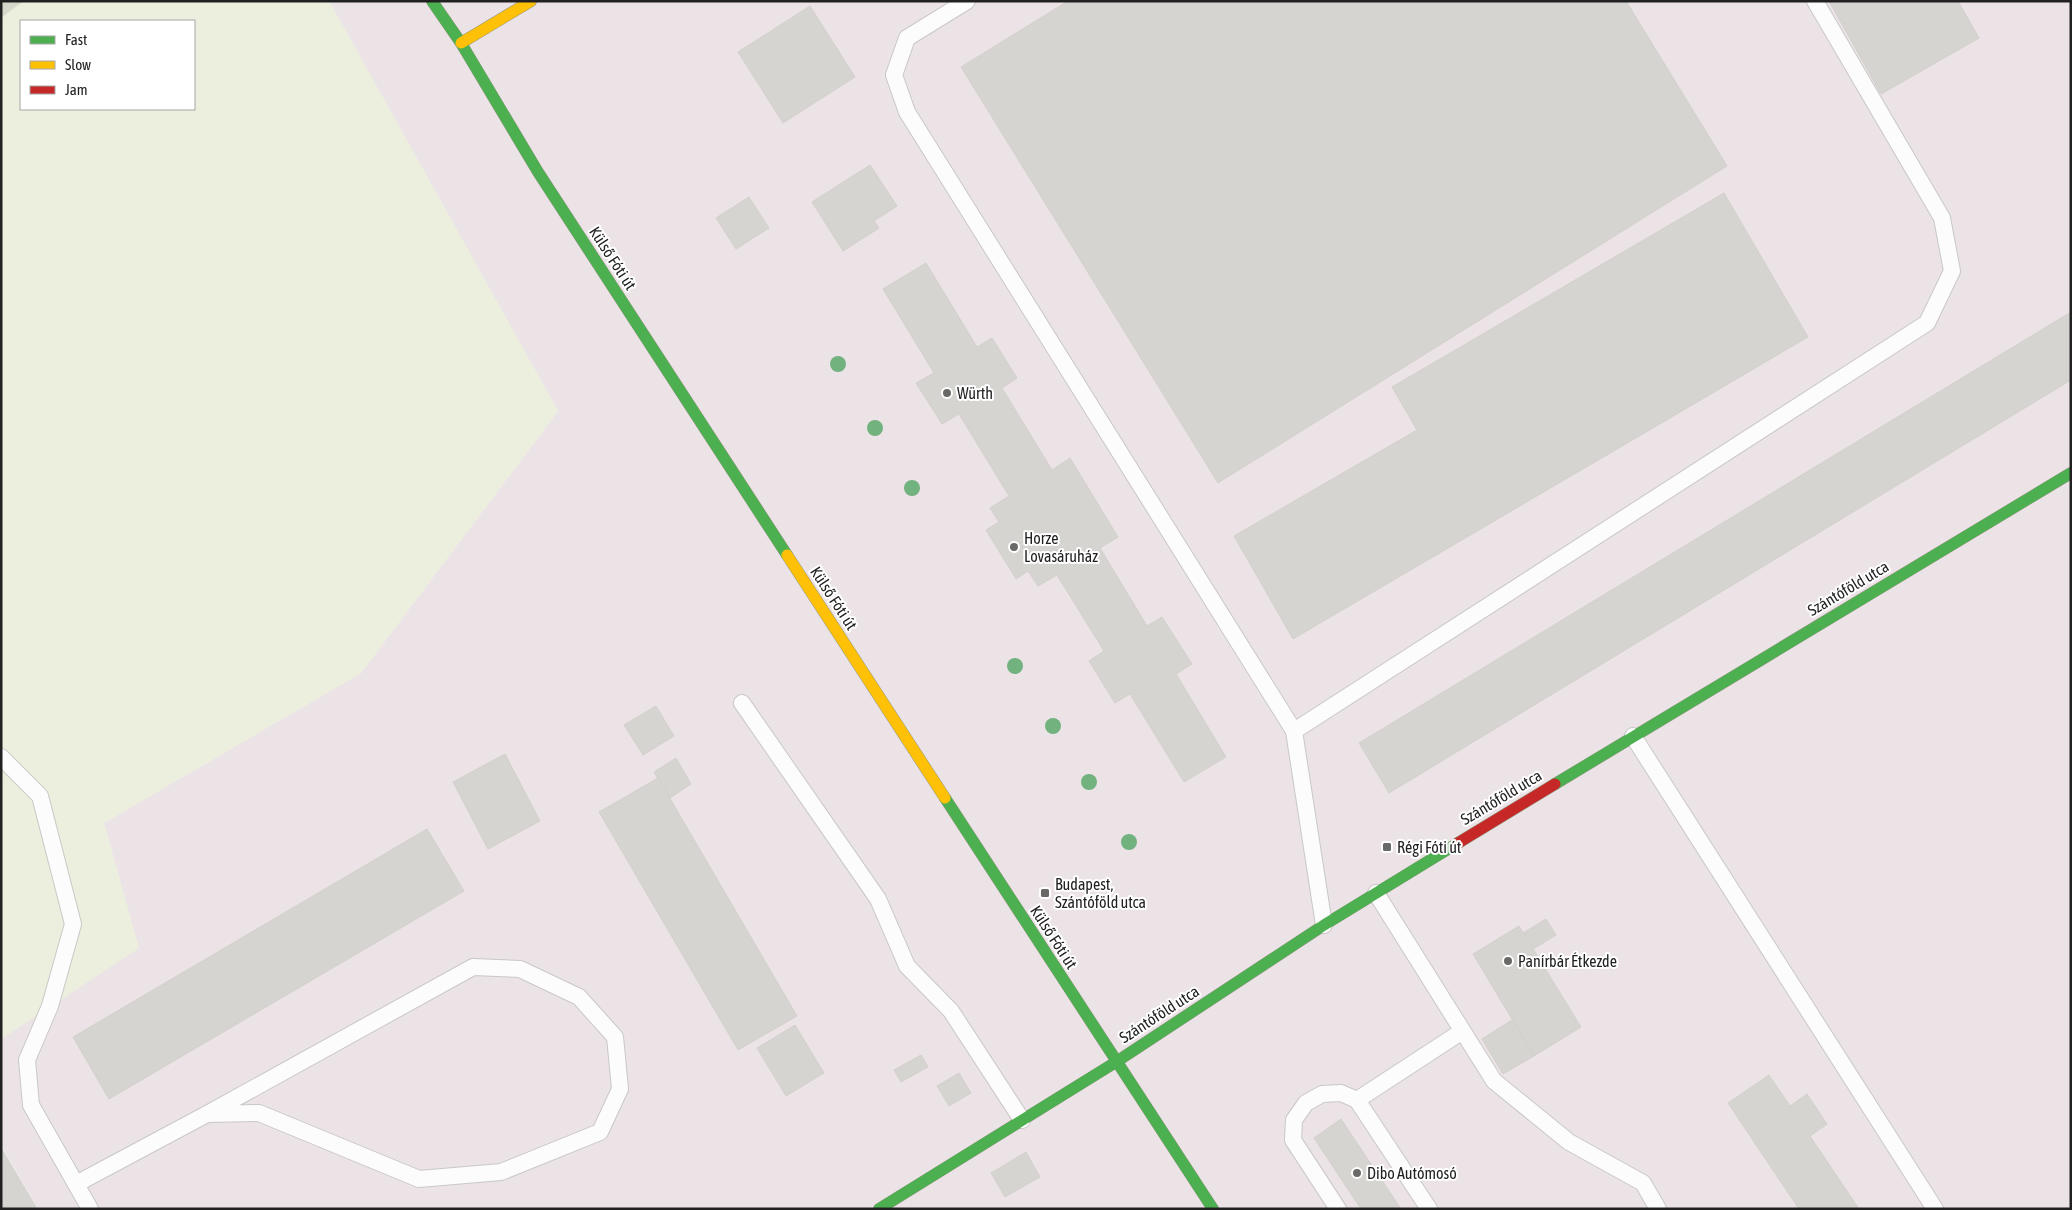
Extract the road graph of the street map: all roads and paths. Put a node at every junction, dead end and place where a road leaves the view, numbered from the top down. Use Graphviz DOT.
graph roads {
  1 [pos="432,1"];
  2 [pos="531,1"];
  3 [pos="967,1"];
  4 [pos="1814,1"];
  5 [pos="461,44"];
  6 [pos="2071,473"];
  7 [pos="742,703"];
  8 [pos="1294,731"];
  9 [pos="1633,736"];
  10 [pos="1,757"];
  11 [pos="1376,893"];
  12 [pos="1324,925"];
  13 [pos="1462,1032"];
  14 [pos="1116,1062"];
  15 [pos="1357,1100"];
  16 [pos="207,1114"];
  17 [pos="1022,1120"];
  18 [pos="76,1184"];
  19 [pos="90,1209"];
  20 [pos="879,1209"];
  21 [pos="1213,1209"];
  22 [pos="1338,1209"];
  23 [pos="1429,1209"];
  24 [pos="1658,1209"];
  25 [pos="1935,1209"];
  1 -- 5 [label="street, Külső Fóti út"];
  2 -- 5 [label="street"];
  3 -- 8 [label="lane"];
  4 -- 8 [label="lane"];
  5 -- 14 [label="street, Külső Fóti út"];
  6 -- 9 [label="street, Szántóföld utca"];
  7 -- 17 [label="lane"];
  8 -- 12 [label="lane"];
  9 -- 11 [label="street, Szántóföld utca"];
  9 -- 25 [label="lane"];
  10 -- 18 [label="lane"];
  11 -- 12 [label="street, Szántóföld utca"];
  11 -- 13 [label="lane"];
  12 -- 14 [label="street, Szántóföld utca"];
  13 -- 15 [label="lane"];
  13 -- 24 [label="lane"];
  14 -- 17 [label="street, Szántóföld utca"];
  14 -- 21 [label="street, Külső Fóti út"];
  15 -- 22 [label="lane"];
  15 -- 23 [label="lane"];
  16 -- 16 [label="lane"];
  16 -- 18 [label="lane"];
  17 -- 20 [label="street, Szántóföld utca"];
  18 -- 19 [label="lane"];
}
